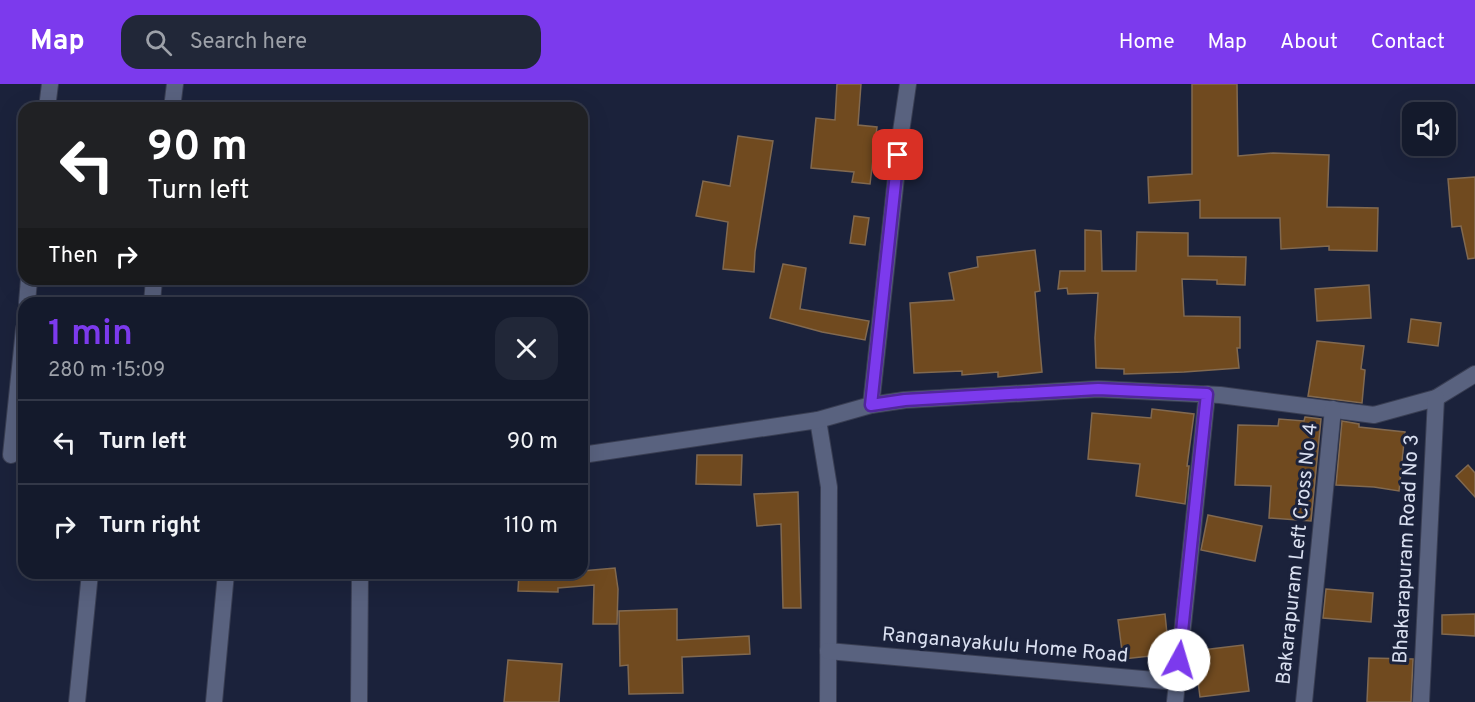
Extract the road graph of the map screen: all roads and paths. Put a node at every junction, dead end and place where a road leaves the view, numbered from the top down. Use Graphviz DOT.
graph roads {
  1 [pos="50,84"];
  2 [pos="175,84"];
  3 [pos="908,84"];
  4 [pos="48,102"];
  5 [pos="173,102"];
  6 [pos="1475,374"];
  7 [pos="18,392"];
  8 [pos="1207,394"];
  9 [pos="1436,398"];
  10 [pos="871,405"];
  11 [pos="1333,409"];
  12 [pos="818,420"];
  13 [pos="588,454"];
  14 [pos="12,455"];
  15 [pos="89,579"];
  16 [pos="225,579"];
  17 [pos="360,579"];
  18 [pos="828,651"];
  19 [pos="1177,682"];
  20 [pos="77,702"];
  21 [pos="214,702"];
  22 [pos="359,702"];
  23 [pos="828,702"];
  24 [pos="1175,702"];
  25 [pos="1304,702"];
  26 [pos="1421,702"];
  1 -- 4 [label="street"];
  2 -- 5 [label="street"];
  3 -- 10 [label="street"];
  6 -- 9 [label="street"];
  7 -- 14 [label="street"];
  8 -- 10 [label="street"];
  8 -- 11 [label="street"];
  8 -- 19 [label="street"];
  9 -- 11 [label="street"];
  9 -- 26 [label="street, Bhakarapuram Road No 3"];
  10 -- 12 [label="street"];
  11 -- 25 [label="street, Bakarapuram Left Cross No 4"];
  12 -- 13 [label="street"];
  12 -- 18 [label="street"];
  15 -- 20 [label="street"];
  16 -- 21 [label="street"];
  17 -- 22 [label="street"];
  18 -- 19 [label="street, Ranganayakulu Home Road"];
  18 -- 23 [label="street"];
  19 -- 24 [label="street"];
}
